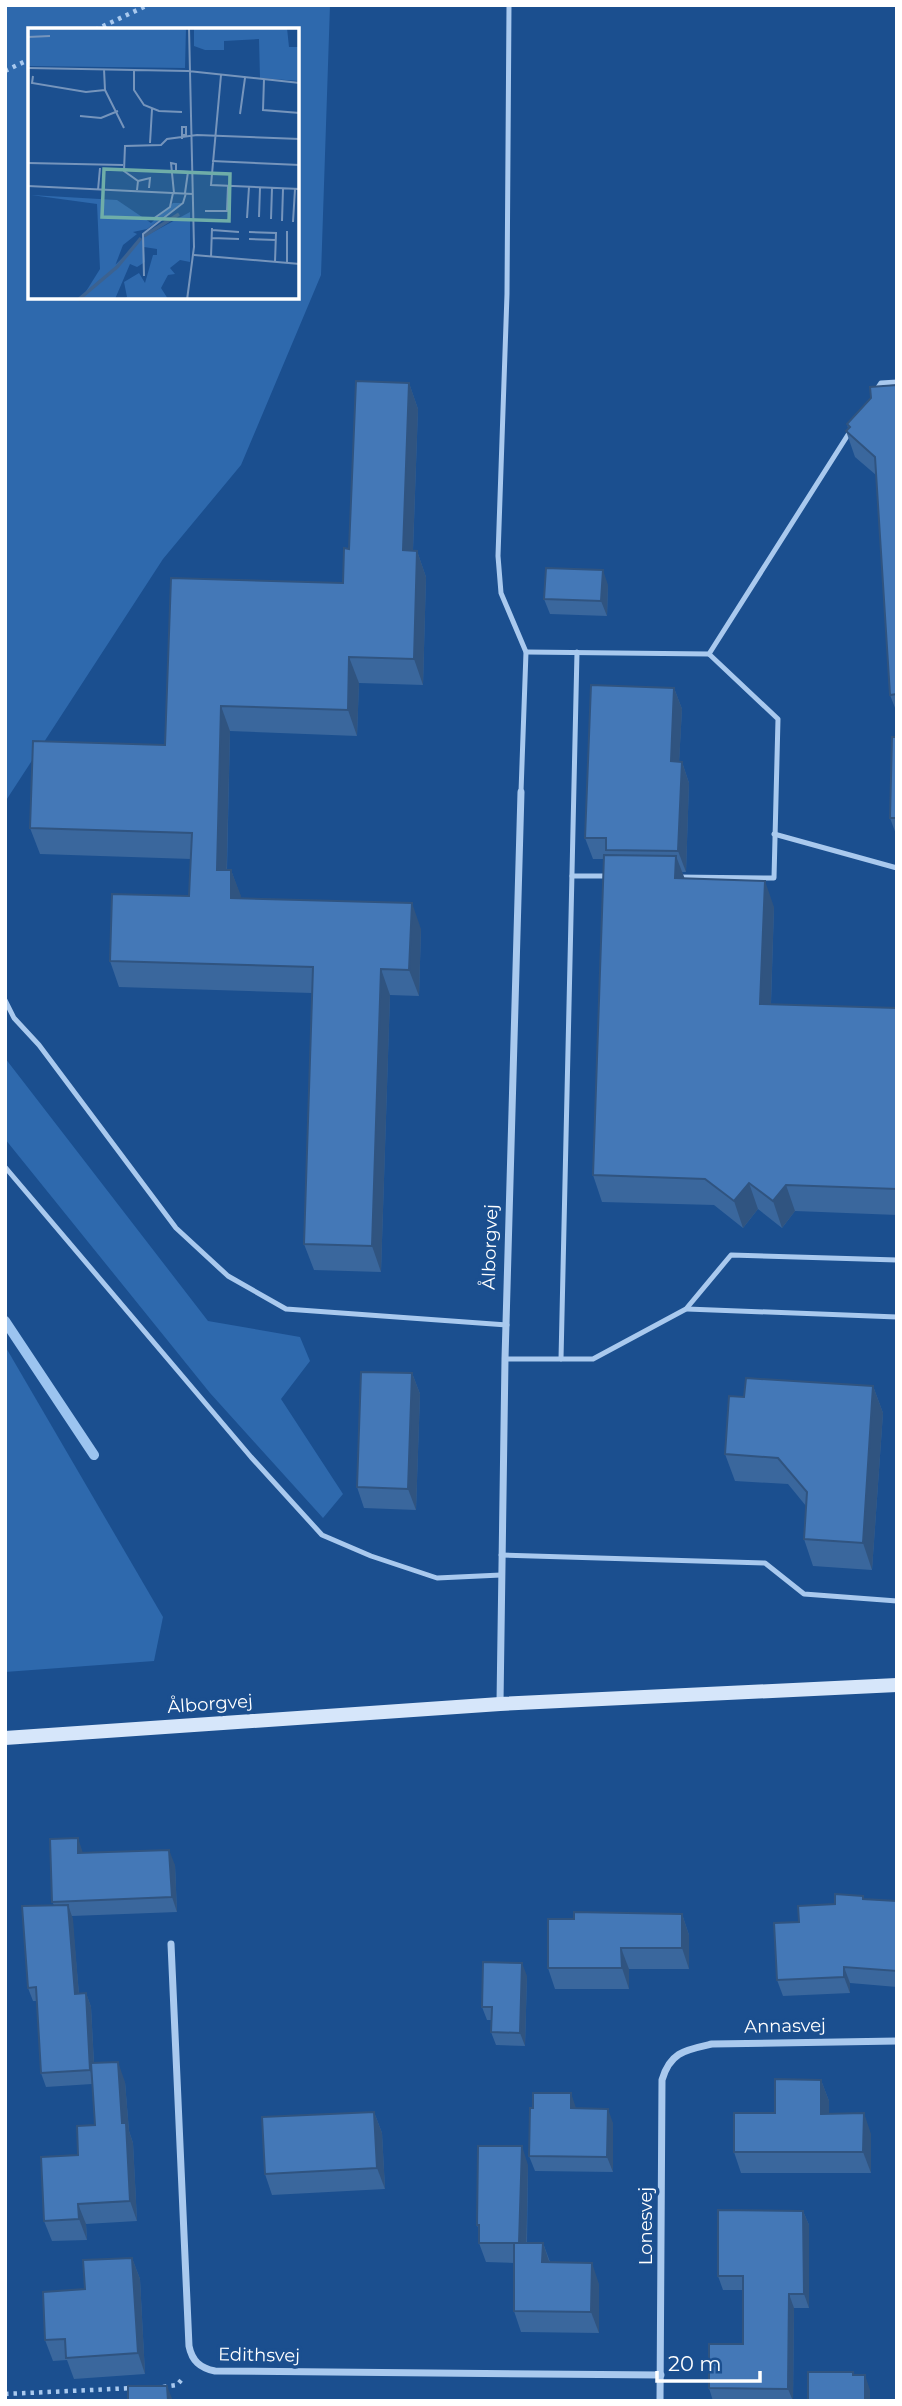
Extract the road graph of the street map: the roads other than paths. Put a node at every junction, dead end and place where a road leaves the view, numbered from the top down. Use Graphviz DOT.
graph roads {
  1 [pos="509,5"];
  2 [pos="897,382"];
  3 [pos="873,395"];
  4 [pos="859,418"];
  5 [pos="526,652"];
  6 [pos="577,652"];
  7 [pos="709,654"];
  8 [pos="522,792"];
  9 [pos="774,834"];
  10 [pos="897,868"];
  11 [pos="572,876"];
  12 [pos="612,876"];
  13 [pos="666,877"];
  14 [pos="5,1000"];
  15 [pos="5,1167"];
  16 [pos="897,1260"];
  17 [pos="686,1309"];
  18 [pos="897,1317"];
  19 [pos="507,1325"];
  20 [pos="505,1359"];
  21 [pos="561,1359"];
  22 [pos="501,1555"];
  23 [pos="500,1575"];
  24 [pos="897,1601"];
  25 [pos="897,1685"];
  26 [pos="500,1704"];
  27 [pos="5,1738"];
  28 [pos="171,1944"];
  29 [pos="897,2040"];
  30 [pos="676,2055"];
  31 [pos="660,2375"];
  32 [pos="660,2401"];
  1 -- 5 [label="lane"];
  2 -- 3 [label="lane"];
  4 -- 7 [label="lane"];
  5 -- 6 [label="lane"];
  5 -- 8 [label="lane"];
  6 -- 7 [label="lane"];
  6 -- 11 [label="lane"];
  7 -- 9 [label="lane"];
  8 -- 19 [label="street, Ålborgvej"];
  9 -- 10 [label="lane"];
  9 -- 13 [label="lane"];
  11 -- 12 [label="lane"];
  11 -- 21 [label="lane"];
  14 -- 19 [label="lane"];
  15 -- 23 [label="lane"];
  16 -- 17 [label="lane"];
  17 -- 18 [label="lane"];
  17 -- 21 [label="lane"];
  19 -- 20 [label="street, Ålborgvej"];
  20 -- 21 [label="lane"];
  20 -- 22 [label="street, Ålborgvej"];
  22 -- 23 [label="street, Ålborgvej"];
  22 -- 24 [label="lane"];
  23 -- 26 [label="street, Ålborgvej"];
  25 -- 26 [label="main road, Ålborgvej"];
  26 -- 27 [label="main road, Ålborgvej"];
  28 -- 31 [label="street, Edithsvej"];
  29 -- 30 [label="street, Annasvej"];
  30 -- 31 [label="street, Lonesvej"];
  31 -- 32 [label="street, Lonesvej"];
}
